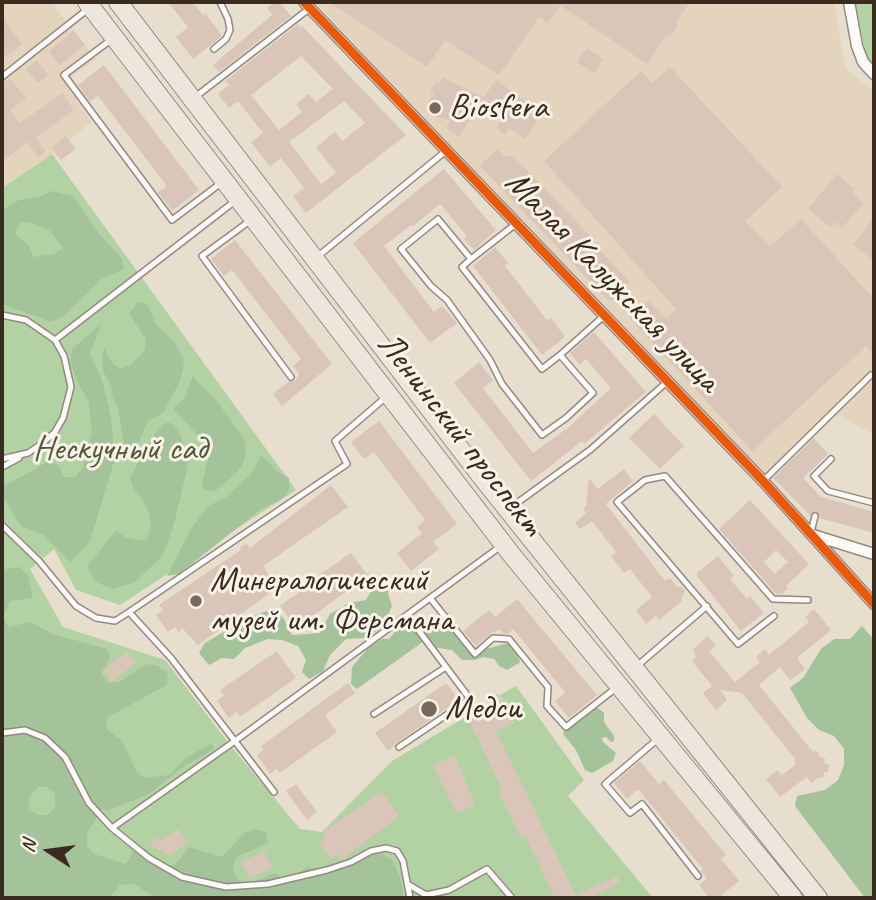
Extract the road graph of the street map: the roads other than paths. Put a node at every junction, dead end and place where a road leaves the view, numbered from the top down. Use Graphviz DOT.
graph roads {
  1 [pos="118,2"];
  2 [pos="220,2"];
  3 [pos="849,2"];
  4 [pos="89,4"];
  5 [pos="307,5"];
  6 [pos="105,44"];
  7 [pos="214,49"];
  8 [pos="874,74"];
  9 [pos="2,76"];
  10 [pos="192,100"];
  11 [pos="447,150"];
  12 [pos="224,181"];
  13 [pos="238,199"];
  14 [pos="253,219"];
  15 [pos="517,223"];
  16 [pos="314,258"];
  17 [pos="471,259"];
  18 [pos="2,315"];
  19 [pos="605,315"];
  20 [pos="55,340"];
  21 [pos="560,355"];
  22 [pos="872,375"];
  23 [pos="291,377"];
  24 [pos="668,381"];
  25 [pos="389,394"];
  26 [pos="28,453"];
  27 [pos="2,459"];
  28 [pos="831,459"];
  29 [pos="2,467"];
  30 [pos="763,481"];
  31 [pos="828,491"];
  32 [pos="821,497"];
  33 [pos="874,503"];
  34 [pos="508,510"];
  35 [pos="815,516"];
  36 [pos="2,525"];
  37 [pos="810,535"];
  38 [pos="504,544"];
  39 [pos="874,554"];
  40 [pos="430,598"];
  41 [pos="808,600"];
  42 [pos="874,604"];
  43 [pos="707,606"];
  44 [pos="129,612"];
  45 [pos="407,615"];
  46 [pos="774,616"];
  47 [pos="446,667"];
  48 [pos="634,668"];
  49 [pos="620,685"];
  50 [pos="374,714"];
  51 [pos="2,733"];
  52 [pos="662,736"];
  53 [pos="235,741"];
  54 [pos="400,747"];
  55 [pos="274,792"];
  56 [pos="112,828"];
  57 [pos="698,876"];
  58 [pos="409,885"];
  59 [pos="410,898"];
  60 [pos="512,898"];
  61 [pos="793,898"];
  62 [pos="818,898"];
  1 -- 10 [label="main road, Ленинский проспект"];
  2 -- 7 [label="lane"];
  3 -- 8 [label="street"];
  4 -- 6 [label="main road, Ленинский проспект"];
  4 -- 9 [label="lane"];
  5 -- 10 [label="lane"];
  5 -- 11 [label="street, Малая Калужская улица"];
  6 -- 12 [label="main road, Ленинский проспект"];
  6 -- 12 [label="lane"];
  10 -- 16 [label="main road, Ленинский проспект"];
  11 -- 15 [label="street, Малая Калужская улица"];
  11 -- 16 [label="lane"];
  12 -- 13 [label="main road, Ленинский проспект"];
  13 -- 14 [label="main road, Ленинский проспект"];
  13 -- 20 [label="lane"];
  14 -- 23 [label="lane"];
  14 -- 25 [label="main road, Ленинский проспект"];
  15 -- 17 [label="lane"];
  15 -- 19 [label="street, Малая Калужская улица"];
  16 -- 34 [label="main road, Ленинский проспект"];
  17 -- 21 [label="lane"];
  17 -- 21 [label="lane"];
  18 -- 20 [label="lane"];
  19 -- 21 [label="lane"];
  19 -- 24 [label="street, Малая Калужская улица"];
  20 -- 26 [label="lane"];
  22 -- 30 [label="lane"];
  24 -- 30 [label="street, Малая Калужская улица"];
  24 -- 34 [label="lane"];
  25 -- 38 [label="main road, Ленинский проспект"];
  25 -- 44 [label="lane"];
  26 -- 27 [label="lane"];
  26 -- 29 [label="lane"];
  28 -- 31 [label="lane"];
  30 -- 37 [label="street, Малая Калужская улица"];
  31 -- 32 [label="lane"];
  31 -- 33 [label="lane"];
  34 -- 48 [label="main road, Ленинский проспект"];
  35 -- 37 [label="lane"];
  36 -- 44 [label="lane"];
  37 -- 39 [label="street"];
  37 -- 42 [label="street, Малая Калужская улица"];
  38 -- 40 [label="lane"];
  38 -- 49 [label="main road, Ленинский проспект"];
  40 -- 45 [label="lane"];
  40 -- 49 [label="lane"];
  41 -- 43 [label="lane"];
  43 -- 46 [label="lane"];
  43 -- 48 [label="lane"];
  44 -- 53 [label="lane"];
  45 -- 47 [label="lane"];
  45 -- 53 [label="lane"];
  47 -- 50 [label="lane"];
  47 -- 54 [label="lane"];
  48 -- 62 [label="main road, Ленинский проспект"];
  49 -- 52 [label="main road, Ленинский проспект"];
  51 -- 56 [label="lane"];
  52 -- 57 [label="lane"];
  52 -- 61 [label="main road, Ленинский проспект"];
  53 -- 55 [label="lane"];
  53 -- 56 [label="lane"];
  56 -- 58 [label="lane"];
  58 -- 59 [label="lane"];
  58 -- 60 [label="lane"];
}
